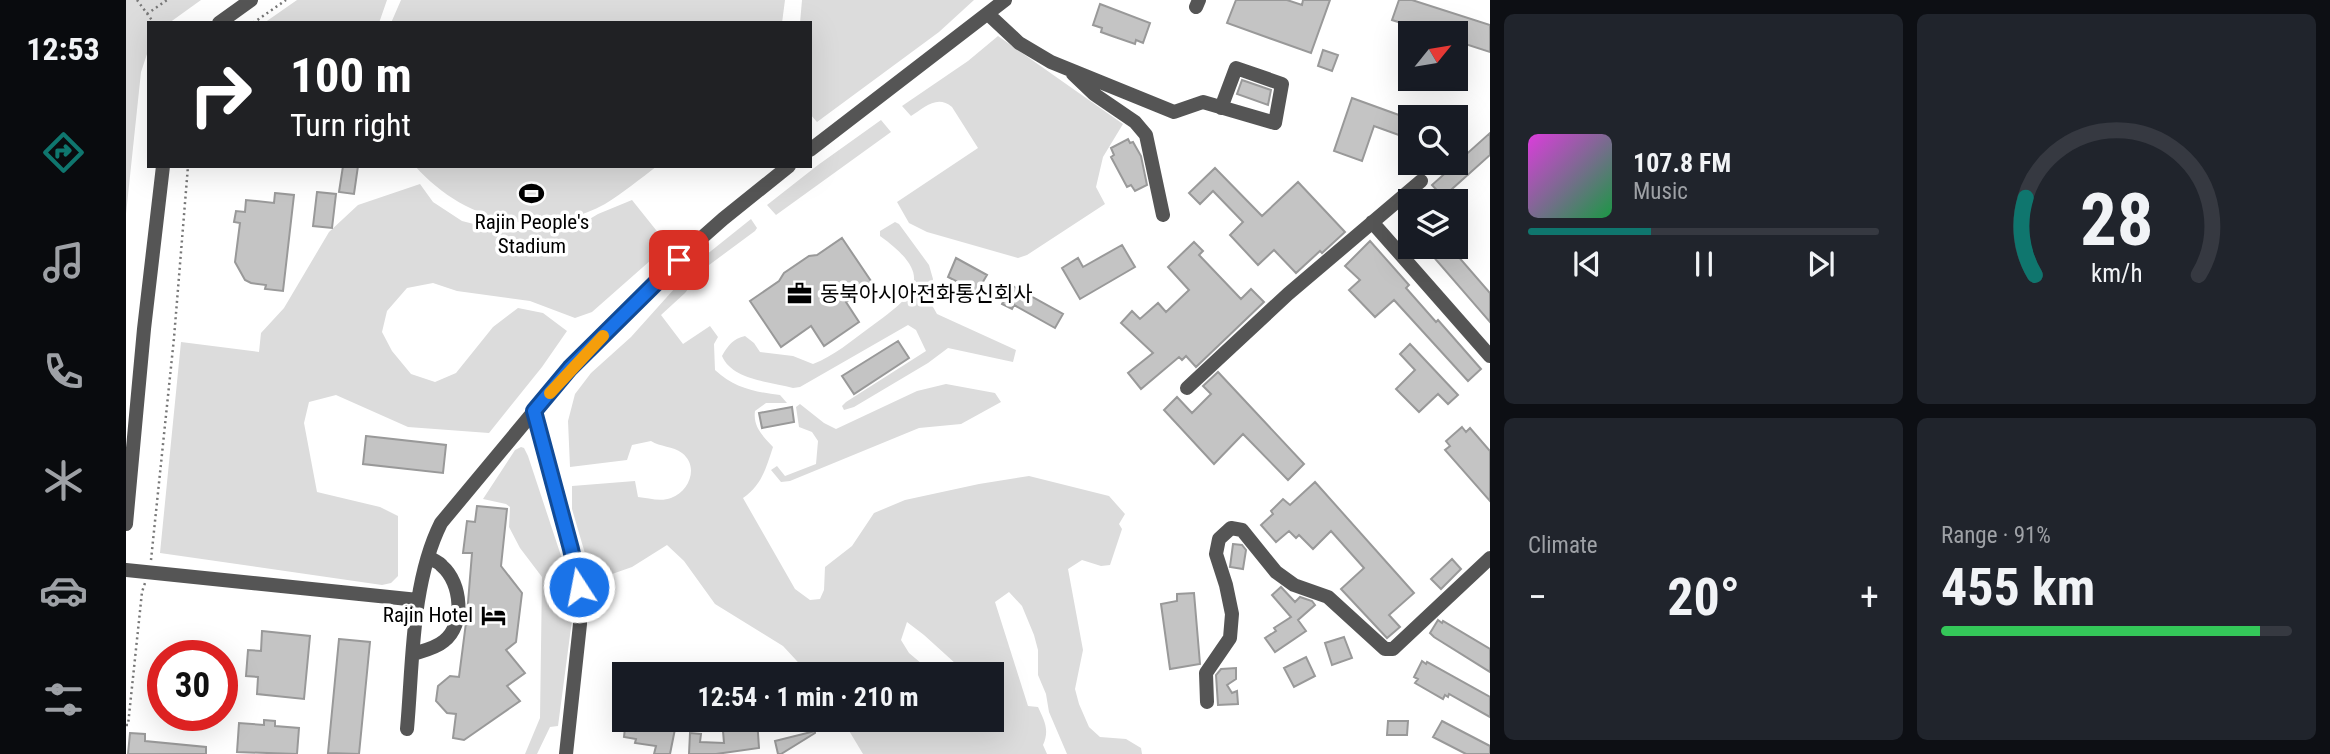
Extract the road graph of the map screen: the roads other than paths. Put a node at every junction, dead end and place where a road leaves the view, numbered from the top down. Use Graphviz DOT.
graph roads {
  1 [pos="251,0"];
  2 [pos="1005,0"];
  3 [pos="988,13"];
  4 [pos="222,21"];
  5 [pos="1067,69"];
  6 [pos="1221,108"];
  7 [pos="812,148"];
  8 [pos="163,168"];
  9 [pos="787,168"];
  10 [pos="1421,181"];
  11 [pos="1163,215"];
  12 [pos="1372,222"];
  13 [pos="1490,356"];
  14 [pos="1187,388"];
  15 [pos="534,411"];
  16 [pos="126,524"];
  17 [pos="428,557"];
  18 [pos="1490,558"];
  19 [pos="126,570"];
  20 [pos="418,600"];
  21 [pos="413,654"];
  22 [pos="1207,702"];
  23 [pos="407,729"];
  24 [pos="566,754"];
  1 -- 4 [label="street"];
  2 -- 3 [label="street"];
  3 -- 5 [label="street"];
  3 -- 7 [label="street"];
  5 -- 6 [label="street"];
  5 -- 11 [label="street"];
  6 -- 6 [label="street"];
  8 -- 16 [label="street"];
  9 -- 15 [label="street"];
  10 -- 12 [label="street"];
  12 -- 13 [label="street"];
  12 -- 14 [label="street"];
  15 -- 17 [label="street"];
  15 -- 24 [label="street"];
  17 -- 20 [label="street"];
  17 -- 21 [label="street"];
  18 -- 22 [label="street"];
  19 -- 20 [label="street"];
  20 -- 21 [label="street"];
  21 -- 23 [label="street"];
}
